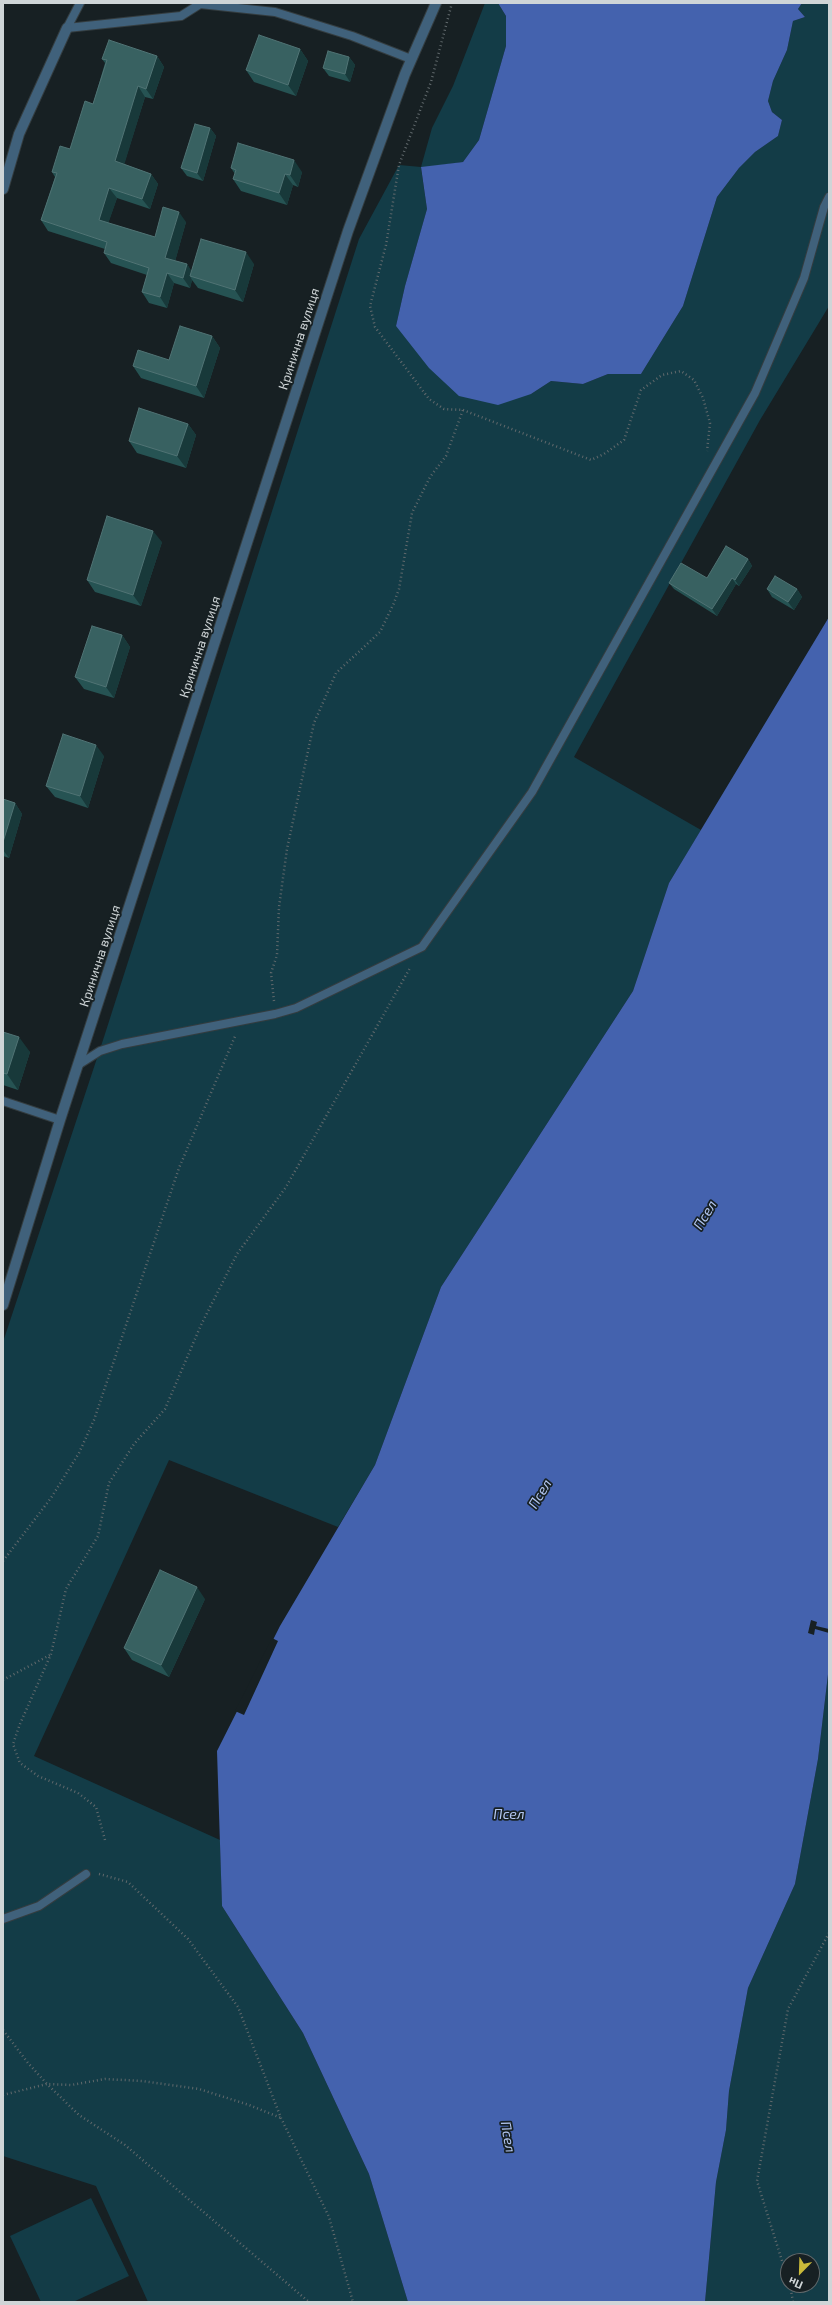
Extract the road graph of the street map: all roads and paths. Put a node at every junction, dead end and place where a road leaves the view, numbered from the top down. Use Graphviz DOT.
graph roads {
  1 [pos="80,3"];
  2 [pos="436,3"];
  3 [pos="452,3"];
  4 [pos="200,4"];
  5 [pos="67,28"];
  6 [pos="411,59"];
  7 [pos="3,189"];
  8 [pos="829,197"];
  9 [pos="463,410"];
  10 [pos="706,457"];
  11 [pos="422,947"];
  12 [pos="276,1014"];
  13 [pos="244,1018"];
  14 [pos="78,1065"];
  15 [pos="3,1101"];
  16 [pos="60,1120"];
  17 [pos="3,1305"];
  18 [pos="3,1561"];
  19 [pos="51,1654"];
  20 [pos="3,1680"];
  21 [pos="105,1840"];
  22 [pos="86,1874"];
  23 [pos="3,1919"];
  24 [pos="829,1933"];
  25 [pos="3,2030"];
  26 [pos="8,2037"];
  27 [pos="3,2039"];
  28 [pos="47,2084"];
  29 [pos="3,2095"];
  30 [pos="281,2118"];
  31 [pos="780,2255"];
  32 [pos="309,2302"];
  33 [pos="353,2302"];
  1 -- 5 [label="lane"];
  2 -- 6 [label="street, Кринична вулиця"];
  3 -- 9 [label="path"];
  4 -- 5 [label="lane"];
  4 -- 6 [label="lane"];
  5 -- 7 [label="street"];
  6 -- 14 [label="street, Кринична вулиця"];
  8 -- 11 [label="lane"];
  9 -- 10 [label="path"];
  9 -- 12 [label="path"];
  11 -- 12 [label="lane"];
  11 -- 19 [label="path"];
  12 -- 13 [label="lane"];
  13 -- 14 [label="lane"];
  13 -- 18 [label="path"];
  14 -- 16 [label="street, Кринична вулиця"];
  15 -- 16 [label="lane"];
  16 -- 17 [label="street, Кринична вулиця"];
  19 -- 20 [label="path"];
  19 -- 21 [label="path"];
  22 -- 23 [label="lane"];
  22 -- 30 [label="path"];
  24 -- 31 [label="path"];
  25 -- 26 [label="path"];
  26 -- 27 [label="path"];
  26 -- 28 [label="path"];
  28 -- 29 [label="path"];
  28 -- 30 [label="path"];
  28 -- 32 [label="path"];
  30 -- 33 [label="path"];
}
